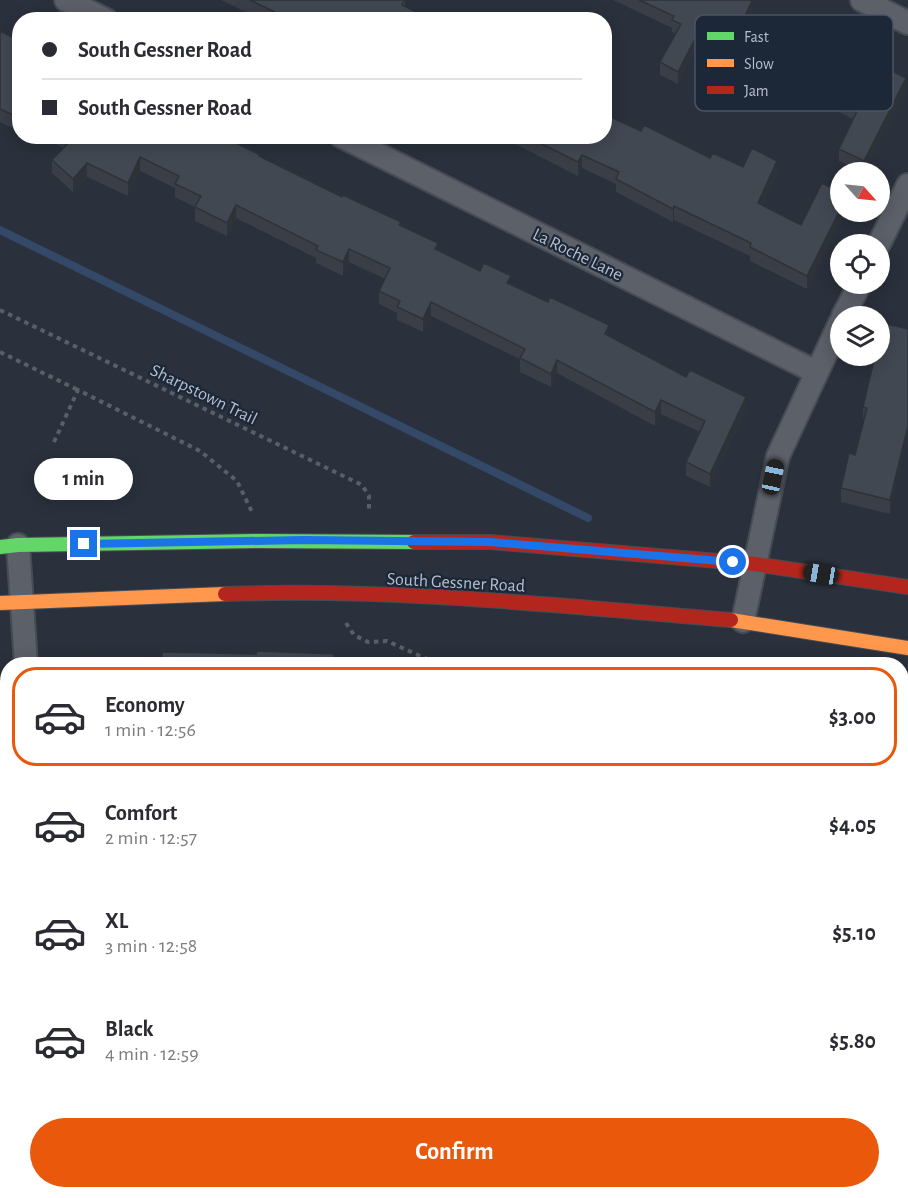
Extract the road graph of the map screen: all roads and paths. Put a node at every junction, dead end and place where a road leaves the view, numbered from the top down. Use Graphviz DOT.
graph roads {
  1 [pos="66,0"];
  2 [pos="862,0"];
  3 [pos="90,12"];
  4 [pos="892,15"];
  5 [pos="893,16"];
  6 [pos="908,23"];
  7 [pos="357,144"];
  8 [pos="908,185"];
  9 [pos="884,234"];
  10 [pos="0,310"];
  11 [pos="830,343"];
  12 [pos="0,352"];
  13 [pos="816,372"];
  14 [pos="78,390"];
  15 [pos="54,442"];
  16 [pos="369,522"];
  17 [pos="260,541"];
  18 [pos="9,546"];
  19 [pos="755,564"];
  20 [pos="908,587"];
  21 [pos="23,601"];
  22 [pos="0,603"];
  23 [pos="346,615"];
  24 [pos="743,621"];
  25 [pos="908,648"];
  26 [pos="26,657"];
  27 [pos="422,657"];
  1 -- 3 [label="street"];
  2 -- 4 [label="street"];
  5 -- 6 [label="street"];
  7 -- 13 [label="street, La Roche Lane"];
  8 -- 9 [label="street"];
  10 -- 16 [label="path, Sharpstown Trail"];
  11 -- 13 [label="street"];
  12 -- 14 [label="path"];
  13 -- 19 [label="street"];
  14 -- 15 [label="path"];
  14 -- 17 [label="path"];
  17 -- 18 [label="main road"];
  17 -- 19 [label="main road"];
  18 -- 21 [label="street"];
  19 -- 20 [label="main road"];
  19 -- 24 [label="street"];
  21 -- 22 [label="main road, South Gessner Road"];
  21 -- 24 [label="main road, South Gessner Road"];
  21 -- 26 [label="street"];
  23 -- 27 [label="path"];
  24 -- 25 [label="main road, South Gessner Road"];
}
